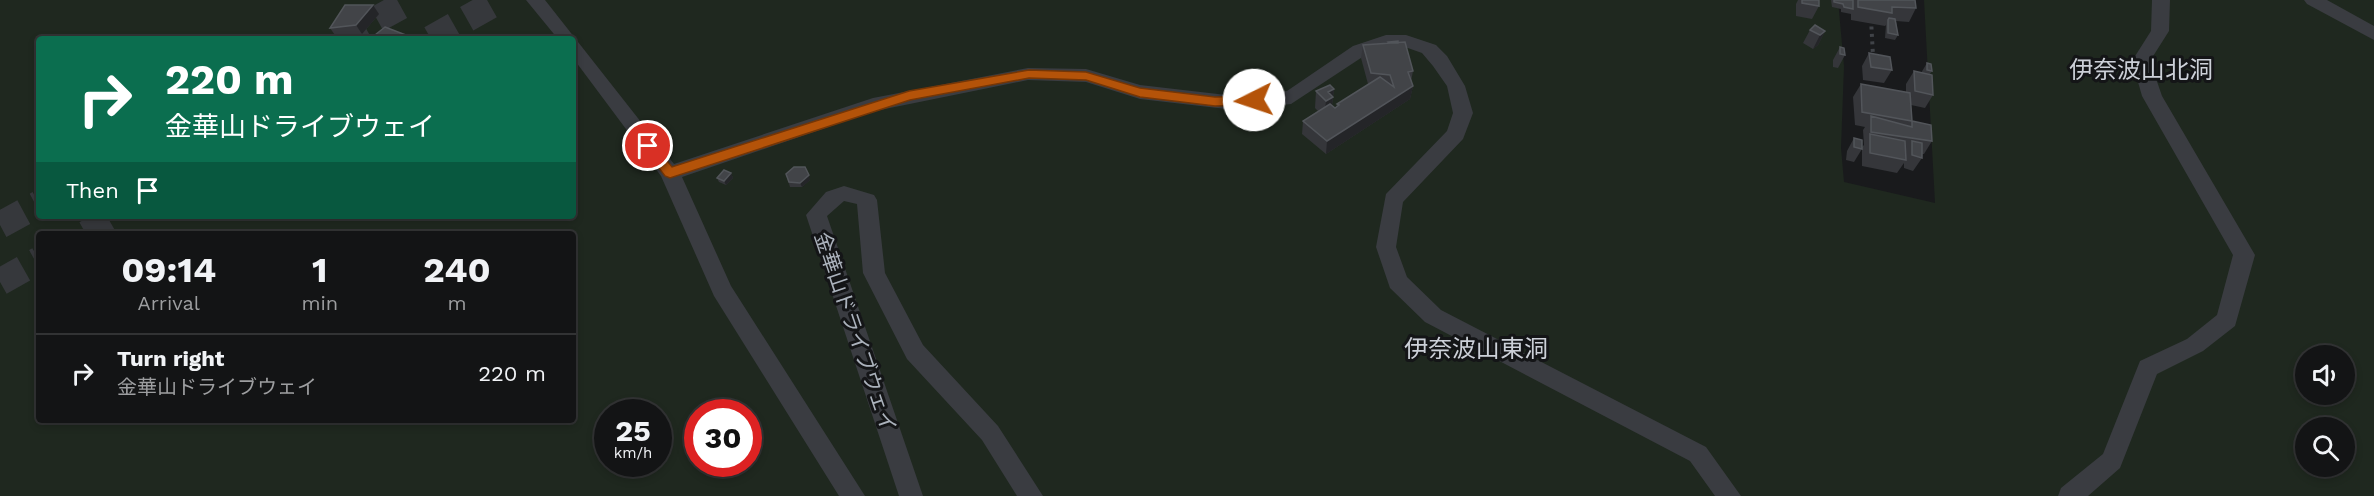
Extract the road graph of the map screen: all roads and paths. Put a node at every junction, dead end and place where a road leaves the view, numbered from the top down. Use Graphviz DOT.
graph roads {
  1 [pos="535,0"];
  2 [pos="2161,0"];
  3 [pos="2313,0"];
  4 [pos="1871,11"];
  5 [pos="2374,34"];
  6 [pos="565,36"];
  7 [pos="576,49"];
  8 [pos="1873,66"];
  9 [pos="670,173"];
  10 [pos="853,496"];
  11 [pos="910,496"];
  12 [pos="1031,496"];
  13 [pos="1729,496"];
  14 [pos="2070,496"];
  1 -- 6 [label="street"];
  2 -- 14 [label="street"];
  3 -- 5 [label="street"];
  4 -- 8 [label="path"];
  7 -- 9 [label="street"];
  9 -- 10 [label="street"];
  9 -- 13 [label="street"];
  11 -- 12 [label="street, 金華山ドライブウェイ"];
}
